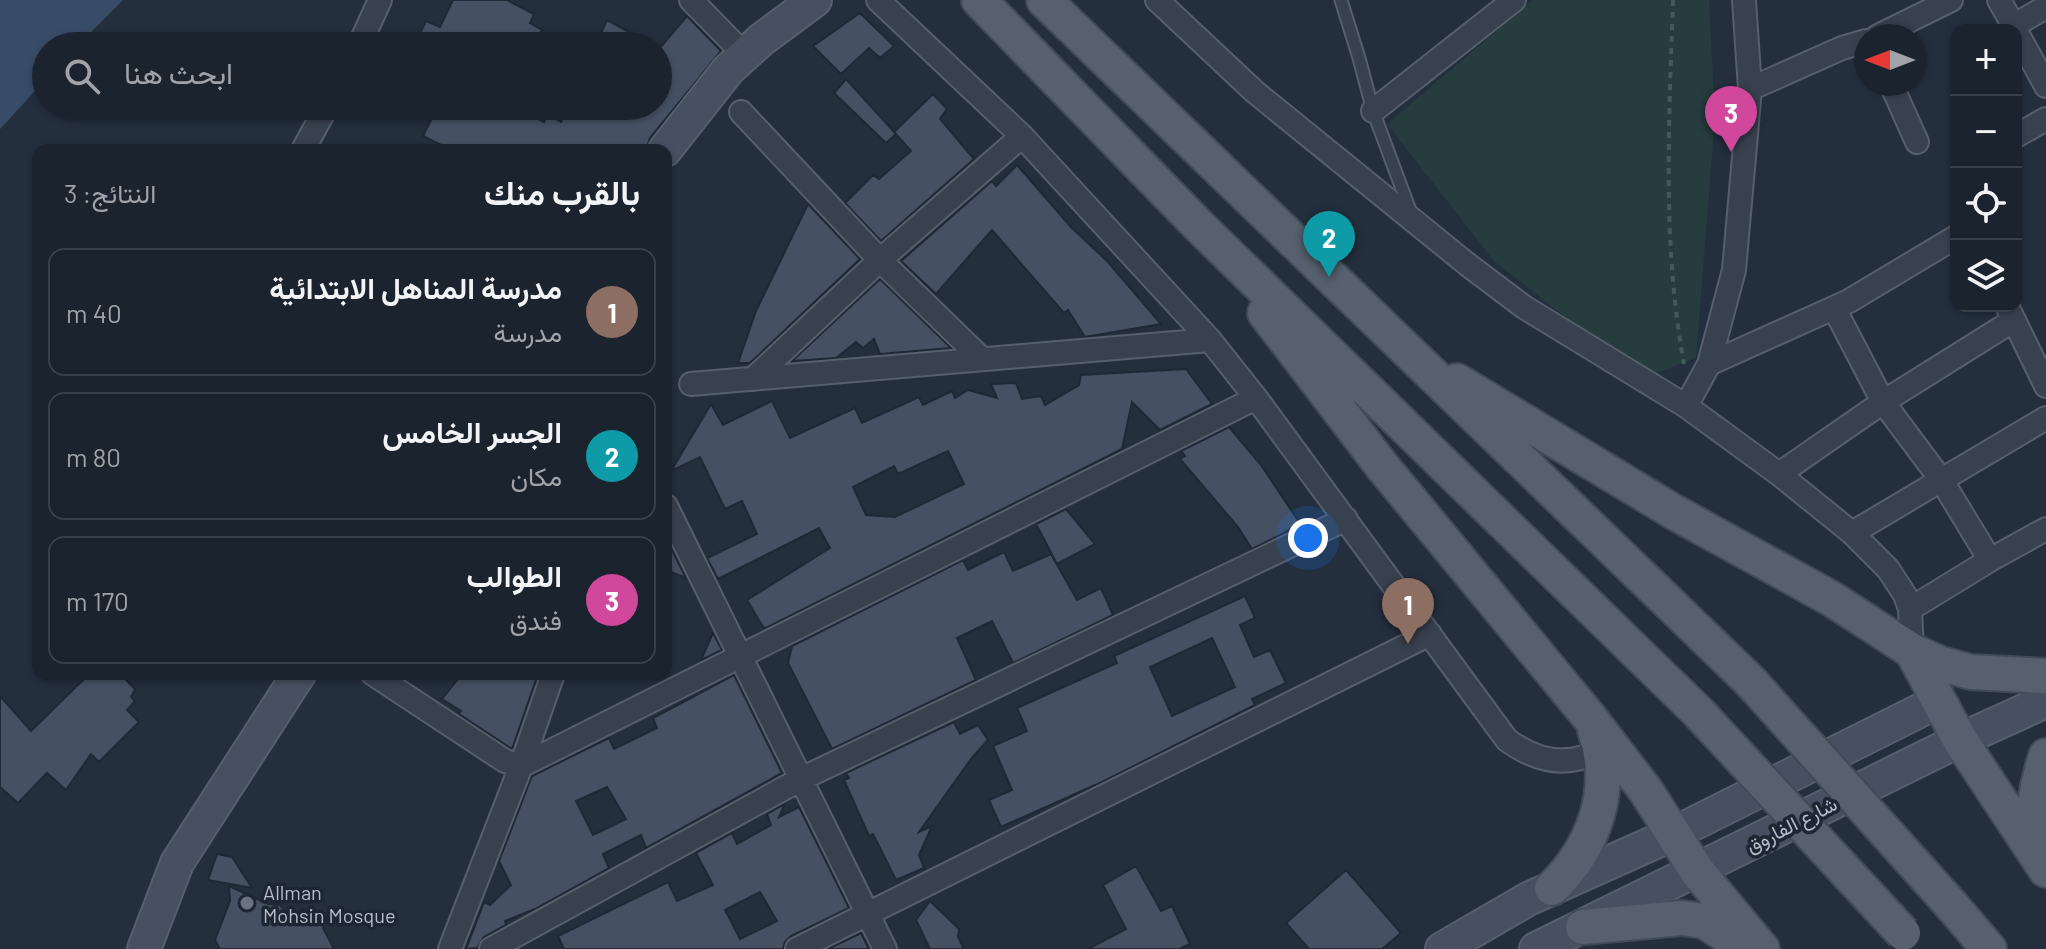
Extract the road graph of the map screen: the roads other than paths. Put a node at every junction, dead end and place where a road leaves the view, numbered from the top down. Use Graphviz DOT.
graph roads {
  1 [pos="380,0"];
  2 [pos="691,0"];
  3 [pos="815,0"];
  4 [pos="878,0"];
  5 [pos="979,0"];
  6 [pos="1044,0"];
  7 [pos="1157,0"];
  8 [pos="1341,0"];
  9 [pos="1514,0"];
  10 [pos="1744,0"];
  11 [pos="1951,0"];
  12 [pos="1999,0"];
  13 [pos="2046,7"];
  14 [pos="1902,24"];
  15 [pos="2012,24"];
  16 [pos="2022,24"];
  17 [pos="365,32"];
  18 [pos="2022,42"];
  19 [pos="1854,44"];
  20 [pos="744,54"];
  21 [pos="2046,86"];
  22 [pos="1750,89"];
  23 [pos="1896,96"];
  24 [pos="1373,111"];
  25 [pos="741,112"];
  26 [pos="2046,119"];
  27 [pos="319,120"];
  28 [pos="2022,133"];
  29 [pos="1022,136"];
  30 [pos="1917,142"];
  31 [pos="306,144"];
  32 [pos="669,144"];
  33 [pos="1412,218"];
  34 [pos="1199,226"];
  35 [pos="1951,240"];
  36 [pos="880,260"];
  37 [pos="1834,308"];
  38 [pos="2010,313"];
  39 [pos="1210,340"];
  40 [pos="1413,357"];
  41 [pos="982,359"];
  42 [pos="1709,364"];
  43 [pos="753,379"];
  44 [pos="691,384"];
  45 [pos="2046,386"];
  46 [pos="1256,398"];
  47 [pos="1883,402"];
  48 [pos="1686,406"];
  49 [pos="2046,418"];
  50 [pos="1779,474"];
  51 [pos="1942,481"];
  52 [pos="672,518"];
  53 [pos="1346,519"];
  54 [pos="2046,529"];
  55 [pos="1852,533"];
  56 [pos="1990,560"];
  57 [pos="1910,609"];
  58 [pos="1430,634"];
  59 [pos="1912,651"];
  60 [pos="740,657"];
  61 [pos="2046,676"];
  62 [pos="291,680"];
  63 [pos="382,680"];
  64 [pos="551,680"];
  65 [pos="1939,701"];
  66 [pos="2046,701"];
  67 [pos="1596,734"];
  68 [pos="1960,740"];
  69 [pos="2046,756"];
  70 [pos="521,766"];
  71 [pos="801,779"];
  72 [pos="1673,834"];
  73 [pos="2039,858"];
  74 [pos="1697,871"];
  75 [pos="1552,888"];
  76 [pos="868,914"];
  77 [pos="1564,940"];
  78 [pos="1910,941"];
  79 [pos="144,949"];
  80 [pos="450,949"];
  81 [pos="491,949"];
  82 [pos="797,949"];
  83 [pos="885,949"];
  84 [pos="1442,949"];
  85 [pos="1748,949"];
  86 [pos="1762,949"];
  87 [pos="1989,949"];
  1 -- 17 [label="street"];
  2 -- 20 [label="street"];
  3 -- 20 [label="main road"];
  4 -- 29 [label="street"];
  5 -- 34 [label="main road"];
  6 -- 40 [label="main road"];
  7 -- 33 [label="street"];
  8 -- 24 [label="lane"];
  9 -- 24 [label="street"];
  10 -- 22 [label="street"];
  11 -- 14 [label="street"];
  12 -- 15 [label="street"];
  13 -- 16 [label="street"];
  18 -- 21 [label="street"];
  19 -- 22 [label="street"];
  20 -- 32 [label="main road"];
  22 -- 42 [label="street"];
  23 -- 30 [label="street"];
  24 -- 33 [label="lane"];
  25 -- 36 [label="street"];
  26 -- 28 [label="street"];
  27 -- 31 [label="street"];
  29 -- 36 [label="street"];
  29 -- 39 [label="street"];
  33 -- 48 [label="street"];
  34 -- 67 [label="main road"];
  34 -- 78 [label="main road, bridge"];
  35 -- 37 [label="street"];
  36 -- 41 [label="street"];
  36 -- 43 [label="street"];
  37 -- 42 [label="street"];
  37 -- 47 [label="street"];
  38 -- 45 [label="street"];
  38 -- 47 [label="street"];
  39 -- 41 [label="street"];
  39 -- 46 [label="street"];
  40 -- 59 [label="main road"];
  40 -- 87 [label="main road, bridge"];
  41 -- 43 [label="street"];
  42 -- 48 [label="street"];
  43 -- 44 [label="street"];
  46 -- 53 [label="street"];
  46 -- 60 [label="street"];
  47 -- 50 [label="street"];
  47 -- 51 [label="street"];
  48 -- 50 [label="street"];
  49 -- 51 [label="street"];
  50 -- 55 [label="street"];
  51 -- 55 [label="street"];
  51 -- 56 [label="street"];
  52 -- 60 [label="street"];
  53 -- 58 [label="street"];
  53 -- 71 [label="street"];
  54 -- 56 [label="street"];
  55 -- 57 [label="street"];
  56 -- 57 [label="street"];
  57 -- 59 [label="street"];
  58 -- 67 [label="street"];
  58 -- 76 [label="street"];
  59 -- 61 [label="main road"];
  59 -- 65 [label="main road"];
  60 -- 70 [label="street"];
  60 -- 71 [label="street"];
  62 -- 79 [label="main road"];
  63 -- 70 [label="street"];
  64 -- 70 [label="street"];
  65 -- 68 [label="main road"];
  65 -- 72 [label="main road"];
  66 -- 68 [label="main road, شارع الفاروق"];
  67 -- 72 [label="main road"];
  67 -- 75 [label="main road"];
  68 -- 73 [label="main road"];
  68 -- 74 [label="main road, شارع الفاروق"];
  69 -- 73 [label="main road"];
  70 -- 80 [label="street"];
  71 -- 76 [label="street"];
  71 -- 81 [label="street"];
  72 -- 74 [label="main road"];
  72 -- 75 [label="main road"];
  74 -- 77 [label="main road, شارع الفاروق"];
  74 -- 86 [label="main road"];
  75 -- 84 [label="main road"];
  76 -- 82 [label="street"];
  76 -- 83 [label="street"];
  77 -- 85 [label="main road"];
}
